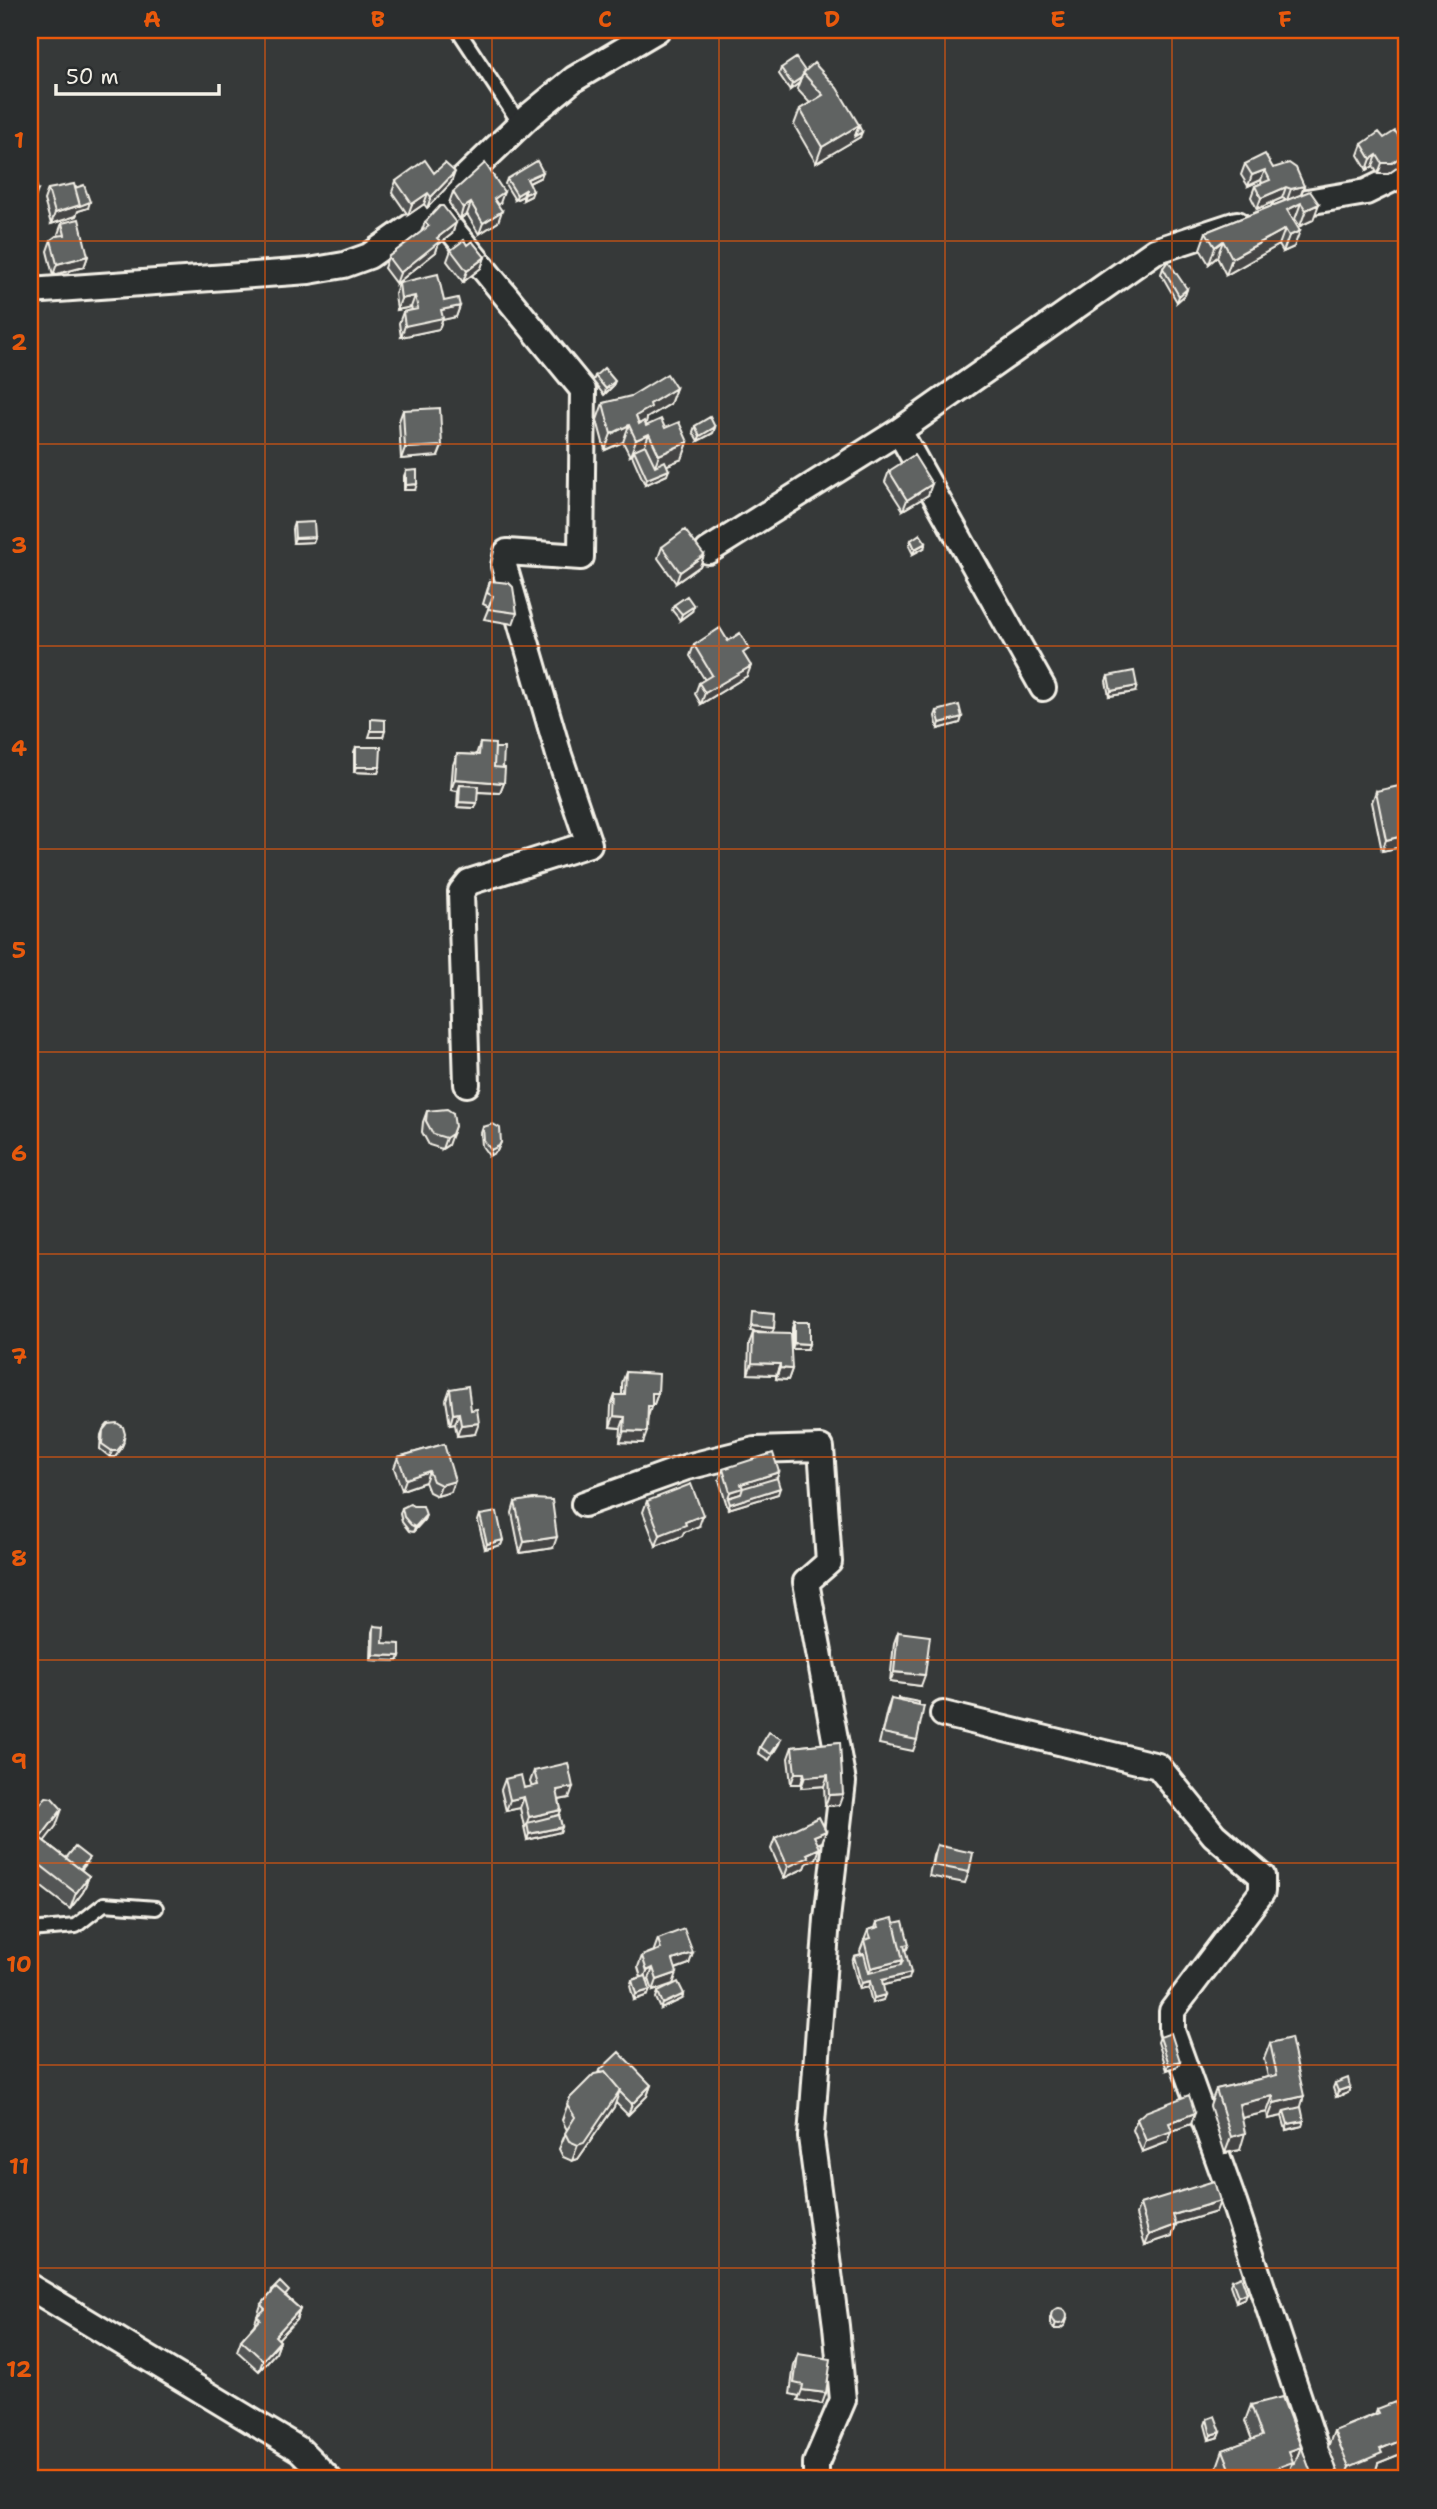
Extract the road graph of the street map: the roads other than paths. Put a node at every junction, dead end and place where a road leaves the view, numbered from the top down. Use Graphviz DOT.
graph roads {
  1 [pos="458,30"];
  2 [pos="657,30"];
  3 [pos="520,124"];
  4 [pos="1407,172"];
  5 [pos="434,208"];
  6 [pos="30,290"];
  7 [pos="900,431"];
  8 [pos="708,551"];
  9 [pos="1043,688"];
  10 [pos="467,1084"];
  11 [pos="584,1504"];
  12 [pos="943,1714"];
  13 [pos="156,1908"];
  14 [pos="30,1930"];
  15 [pos="30,2287"];
  16 [pos="329,2479"];
  17 [pos="816,2479"];
  18 [pos="1326,2479"];
  1 -- 3 [label="lane"];
  2 -- 3 [label="street"];
  3 -- 5 [label="street"];
  4 -- 7 [label="street"];
  5 -- 6 [label="street"];
  5 -- 10 [label="street"];
  7 -- 8 [label="street"];
  7 -- 9 [label="street"];
  11 -- 17 [label="street"];
  12 -- 18 [label="street"];
  13 -- 14 [label="lane"];
  15 -- 16 [label="street"];
}
